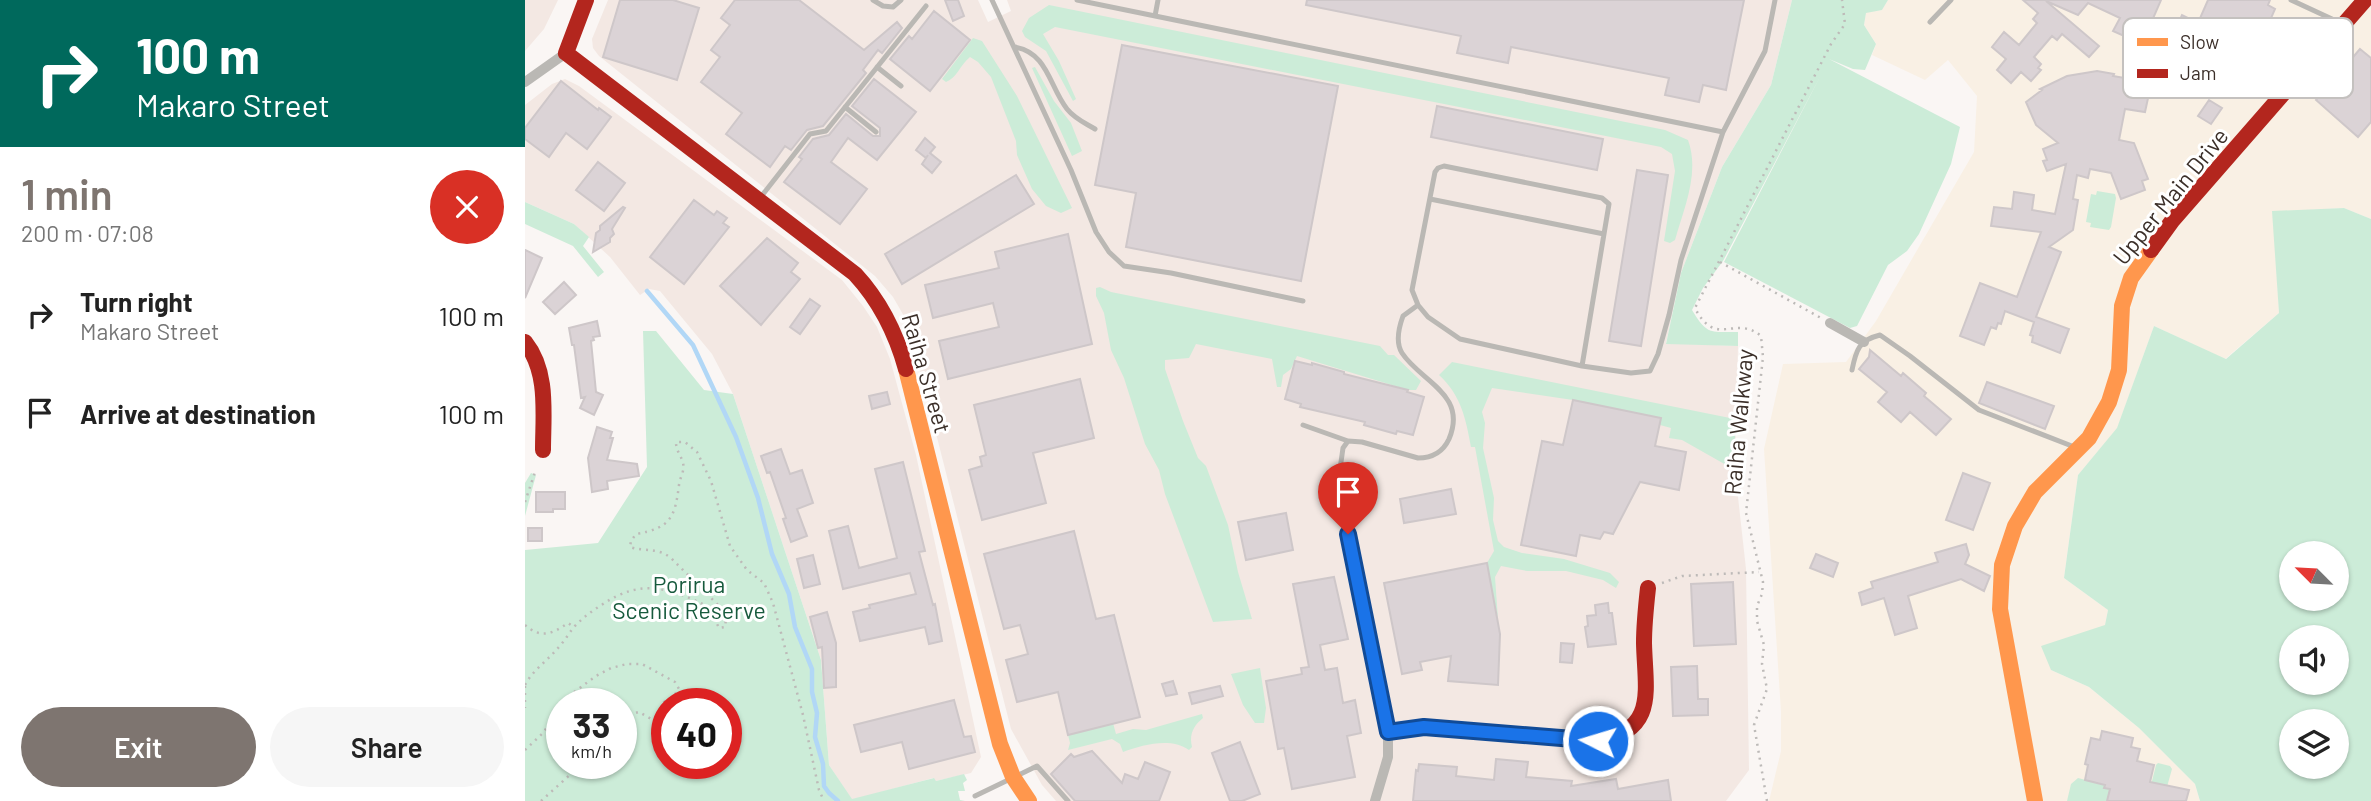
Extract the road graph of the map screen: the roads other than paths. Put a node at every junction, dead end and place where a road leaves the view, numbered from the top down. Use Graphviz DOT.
graph roads {
  1 [pos="586,0"];
  2 [pos="873,0"];
  3 [pos="901,0"];
  4 [pos="992,0"];
  5 [pos="1077,0"];
  6 [pos="1158,0"];
  7 [pos="1775,0"];
  8 [pos="1951,0"];
  9 [pos="2291,0"];
  10 [pos="2365,0"];
  11 [pos="926,6"];
  12 [pos="1155,16"];
  13 [pos="2330,18"];
  14 [pos="2348,18"];
  15 [pos="1930,22"];
  16 [pos="1014,47"];
  17 [pos="566,53"];
  18 [pos="877,67"];
  19 [pos="525,82"];
  20 [pos="901,86"];
  21 [pos="2279,98"];
  22 [pos="845,107"];
  23 [pos="1095,129"];
  24 [pos="876,132"];
  25 [pos="1723,132"];
  26 [pos="1430,199"];
  27 [pos="758,201"];
  28 [pos="1604,234"];
  29 [pos="1303,301"];
  30 [pos="1418,306"];
  31 [pos="1830,323"];
  32 [pos="525,341"];
  33 [pos="1864,342"];
  34 [pos="1582,366"];
  35 [pos="1852,370"];
  36 [pos="1303,425"];
  37 [pos="1348,441"];
  38 [pos="2080,449"];
  39 [pos="543,450"];
  40 [pos="1338,483"];
  41 [pos="1648,587"];
  42 [pos="1388,732"];
  43 [pos="1013,778"];
  44 [pos="975,796"];
  45 [pos="1029,801"];
  46 [pos="1068,801"];
  47 [pos="1375,801"];
  48 [pos="2035,801"];
  1 -- 17 [label="street"];
  2 -- 3 [label="lane"];
  4 -- 16 [label="lane"];
  5 -- 12 [label="lane"];
  6 -- 12 [label="lane"];
  7 -- 25 [label="lane"];
  8 -- 15 [label="lane"];
  9 -- 13 [label="lane"];
  10 -- 14 [label="street, Upper Main Drive"];
  11 -- 18 [label="lane"];
  12 -- 25 [label="lane"];
  16 -- 23 [label="lane"];
  16 -- 29 [label="lane"];
  17 -- 19 [label="street"];
  17 -- 27 [label="street, Raiha Street"];
  18 -- 20 [label="lane"];
  18 -- 22 [label="lane"];
  21 -- 38 [label="street, Upper Main Drive"];
  22 -- 24 [label="lane"];
  22 -- 27 [label="lane"];
  25 -- 34 [label="lane"];
  26 -- 28 [label="lane"];
  26 -- 28 [label="lane"];
  26 -- 30 [label="lane"];
  27 -- 43 [label="street, Raiha Street"];
  28 -- 34 [label="lane"];
  30 -- 34 [label="lane"];
  30 -- 37 [label="lane"];
  31 -- 33 [label="street"];
  32 -- 39 [label="street"];
  33 -- 35 [label="lane"];
  33 -- 38 [label="lane"];
  36 -- 37 [label="lane"];
  37 -- 40 [label="lane"];
  38 -- 48 [label="street, Upper Main Drive"];
  40 -- 42 [label="street"];
  41 -- 42 [label="street"];
  42 -- 47 [label="street"];
  43 -- 44 [label="lane"];
  43 -- 45 [label="street, Raiha Street"];
  43 -- 46 [label="lane"];
}
